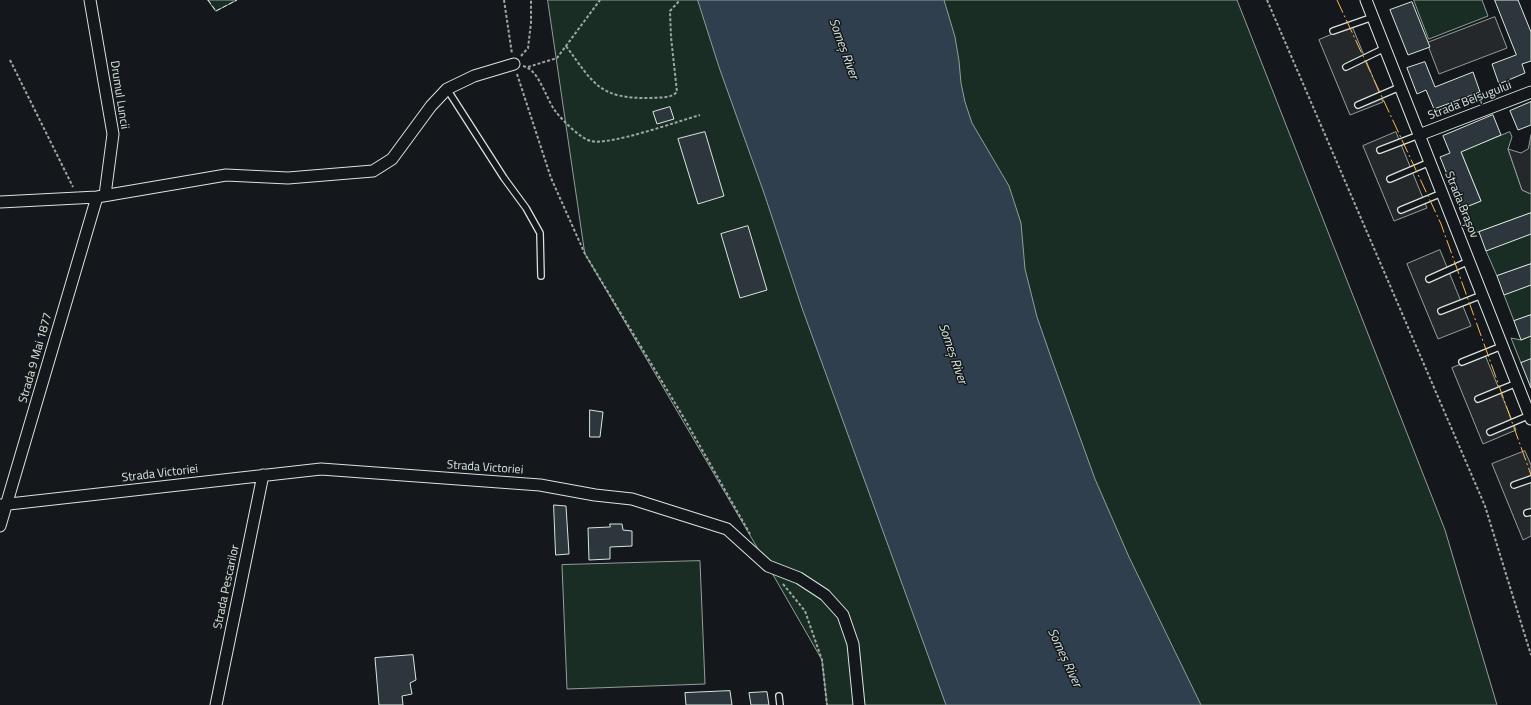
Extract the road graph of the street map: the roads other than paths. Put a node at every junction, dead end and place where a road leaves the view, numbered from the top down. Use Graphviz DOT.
graph roads {
  1 [pos="90,0"];
  2 [pos="1366,0"];
  3 [pos="1373,17"];
  4 [pos="1333,31"];
  5 [pos="1385,48"];
  6 [pos="514,64"];
  7 [pos="1346,67"];
  8 [pos="1400,87"];
  9 [pos="447,90"];
  10 [pos="1531,92"];
  11 [pos="1358,104"];
  12 [pos="1419,135"];
  13 [pos="1380,150"];
  14 [pos="1430,162"];
  15 [pos="1390,179"];
  16 [pos="1442,193"];
  17 [pos="101,196"];
  18 [pos="0,202"];
  19 [pos="1401,210"];
  20 [pos="1469,261"];
  21 [pos="541,276"];
  22 [pos="1429,279"];
  23 [pos="1482,295"];
  24 [pos="1442,311"];
  25 [pos="1502,346"];
  26 [pos="1462,362"];
  27 [pos="1517,383"];
  28 [pos="1478,399"];
  29 [pos="1530,417"];
  30 [pos="1490,432"];
  31 [pos="263,475"];
  32 [pos="1531,479"];
  33 [pos="1514,485"];
  34 [pos="3,505"];
  35 [pos="0,526"];
  36 [pos="779,696"];
  37 [pos="216,705"];
  38 [pos="780,705"];
  39 [pos="859,705"];
  1 -- 17 [label="street, Drumul Luncii"];
  2 -- 3 [label="street, Strada Brașov"];
  3 -- 4 [label="lane"];
  3 -- 5 [label="street, Strada Brașov"];
  5 -- 7 [label="lane"];
  5 -- 8 [label="street, Strada Brașov"];
  6 -- 9 [label="street"];
  8 -- 11 [label="lane"];
  8 -- 12 [label="street, Strada Brașov"];
  9 -- 17 [label="street"];
  9 -- 21 [label="lane"];
  10 -- 12 [label="street, Strada Belșugului"];
  12 -- 13 [label="lane"];
  12 -- 14 [label="street, Strada Brașov"];
  14 -- 15 [label="lane"];
  14 -- 16 [label="street, Strada Brașov"];
  16 -- 19 [label="lane"];
  16 -- 20 [label="street, Strada Brașov"];
  17 -- 18 [label="street"];
  17 -- 34 [label="street, Strada 9 Mai 1877"];
  20 -- 22 [label="lane"];
  20 -- 23 [label="street, Strada Brașov"];
  23 -- 24 [label="lane"];
  23 -- 25 [label="street, Strada Brașov"];
  25 -- 26 [label="lane"];
  25 -- 27 [label="street, Strada Brașov"];
  27 -- 28 [label="lane"];
  27 -- 29 [label="street, Strada Brașov"];
  29 -- 30 [label="lane"];
  31 -- 34 [label="street, Strada Victoriei"];
  31 -- 37 [label="street, Strada Pescarilor"];
  31 -- 39 [label="street, Strada Victoriei"];
  32 -- 33 [label="lane"];
  34 -- 35 [label="street, Strada 9 Mai 1877"];
  36 -- 38 [label="lane"];
}
